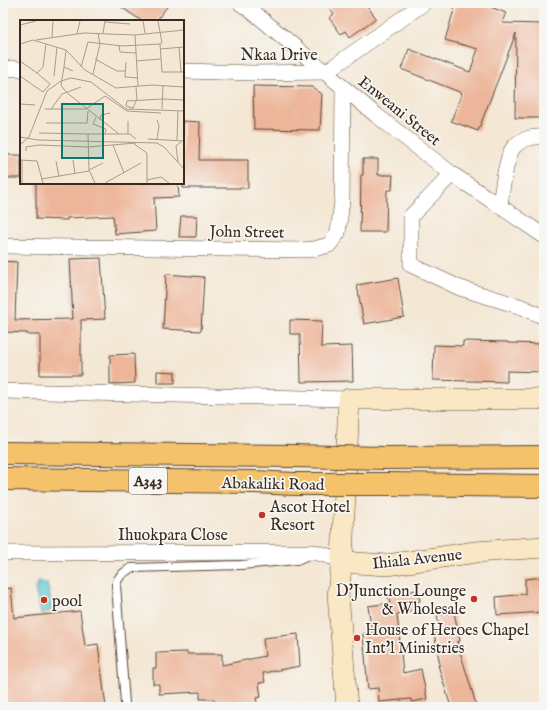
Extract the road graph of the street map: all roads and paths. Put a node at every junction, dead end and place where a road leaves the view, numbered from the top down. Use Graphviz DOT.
graph roads {
  1 [pos="240,3"];
  2 [pos="424,3"];
  3 [pos="3,68"];
  4 [pos="20,69"];
  5 [pos="184,71"];
  6 [pos="326,72"];
  7 [pos="343,88"];
  8 [pos="544,136"];
  9 [pos="452,174"];
  10 [pos="500,206"];
  11 [pos="544,236"];
  12 [pos="3,246"];
  13 [pos="544,317"];
  14 [pos="3,391"];
  15 [pos="349,399"];
  16 [pos="544,399"];
  17 [pos="3,453"];
  18 [pos="544,457"];
  19 [pos="3,479"];
  20 [pos="544,486"];
  21 [pos="544,548"];
  22 [pos="314,552"];
  23 [pos="3,553"];
  24 [pos="342,560"];
  25 [pos="125,703"];
  26 [pos="347,707"];
  1 -- 6 [label="street, Enweani Street"];
  2 -- 6 [label="street, Nkaa Drive"];
  3 -- 4 [label="street"];
  5 -- 6 [label="street, Nkaa Drive"];
  6 -- 7 [label="street, Enweani Street"];
  7 -- 9 [label="street, Enweani Street"];
  7 -- 12 [label="street, John Street"];
  8 -- 10 [label="street"];
  9 -- 10 [label="street, Enweani Street"];
  9 -- 13 [label="street"];
  10 -- 11 [label="street, Enweani Street"];
  14 -- 15 [label="street"];
  15 -- 16 [label="main road"];
  15 -- 24 [label="main road"];
  17 -- 18 [label="highway, Abakaliki Road / A343, bridge"];
  19 -- 20 [label="highway, Abakaliki Road / A343, bridge"];
  21 -- 24 [label="main road, Ihiala Avenue"];
  22 -- 23 [label="street, Ihuokpara Close"];
  22 -- 24 [label="street, Ihuokpara Close"];
  22 -- 25 [label="lane"];
  24 -- 26 [label="main road"];
}
